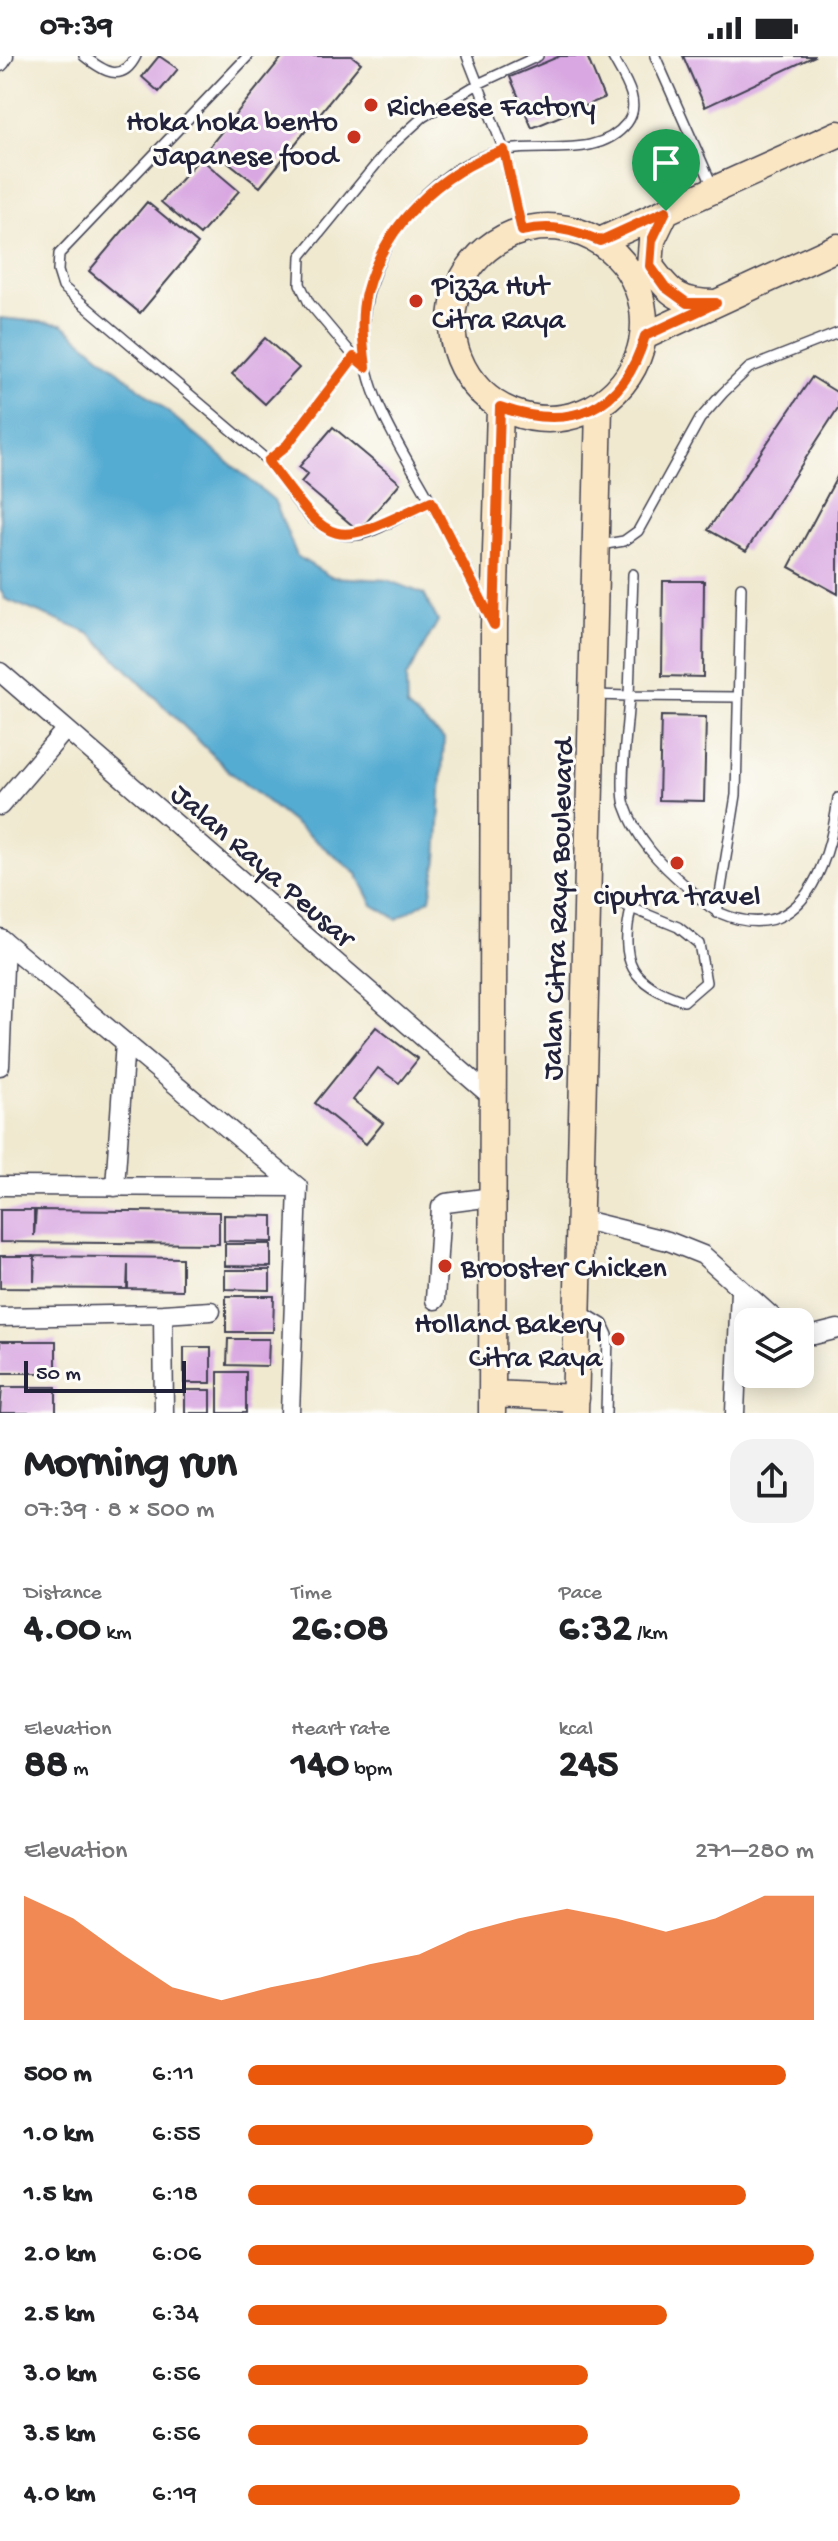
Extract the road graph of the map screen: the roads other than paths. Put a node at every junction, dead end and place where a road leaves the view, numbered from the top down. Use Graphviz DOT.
graph roads {
  1 [pos="4,56"];
  2 [pos="84,56"];
  3 [pos="136,56"];
  4 [pos="248,56"];
  5 [pos="467,56"];
  6 [pos="538,56"];
  7 [pos="612,56"];
  8 [pos="655,56"];
  9 [pos="0,62"];
  10 [pos="478,84"];
  11 [pos="838,134"];
  12 [pos="504,150"];
  13 [pos="715,190"];
  14 [pos="666,211"];
  15 [pos="522,231"];
  16 [pos="600,241"];
  17 [pos="838,247"];
  18 [pos="716,303"];
  19 [pos="838,333"];
  20 [pos="645,336"];
  21 [pos="354,357"];
  22 [pos="366,367"];
  23 [pos="599,406"];
  24 [pos="500,407"];
  25 [pos="268,461"];
  26 [pos="431,501"];
  27 [pos="596,546"];
  28 [pos="633,574"];
  29 [pos="741,587"];
  30 [pos="494,625"];
  31 [pos="0,672"];
  32 [pos="594,695"];
  33 [pos="629,696"];
  34 [pos="738,697"];
  35 [pos="65,730"];
  36 [pos="838,798"];
  37 [pos="0,806"];
  38 [pos="589,891"];
  39 [pos="631,909"];
  40 [pos="717,913"];
  41 [pos="2,940"];
  42 [pos="125,1042"];
  43 [pos="0,1066"];
  44 [pos="492,1097"];
  45 [pos="0,1186"];
  46 [pos="115,1187"];
  47 [pos="298,1187"];
  48 [pos="492,1197"];
  49 [pos="579,1219"];
  50 [pos="740,1289"];
  51 [pos="435,1300"];
  52 [pos="577,1308"];
  53 [pos="762,1308"];
  54 [pos="211,1311"];
  55 [pos="163,1314"];
  56 [pos="0,1317"];
  57 [pos="838,1329"];
  58 [pos="814,1335"];
  59 [pos="492,1403"];
  60 [pos="575,1406"];
  61 [pos="164,1413"];
  62 [pos="290,1413"];
  63 [pos="606,1413"];
  64 [pos="735,1413"];
  1 -- 9 [label="street"];
  2 -- 3 [label="lane"];
  4 -- 25 [label="lane"];
  5 -- 10 [label="lane"];
  6 -- 10 [label="lane"];
  7 -- 12 [label="lane"];
  8 -- 13 [label="lane"];
  10 -- 12 [label="lane"];
  10 -- 21 [label="lane"];
  11 -- 13 [label="main road"];
  12 -- 15 [label="lane"];
  12 -- 22 [label="lane"];
  13 -- 14 [label="main road"];
  14 -- 16 [label="main road"];
  14 -- 18 [label="main road"];
  15 -- 16 [label="main road"];
  15 -- 24 [label="main road"];
  16 -- 20 [label="main road"];
  17 -- 18 [label="main road"];
  18 -- 20 [label="main road"];
  19 -- 27 [label="lane"];
  20 -- 23 [label="main road"];
  21 -- 22 [label="lane"];
  21 -- 25 [label="lane"];
  22 -- 26 [label="lane"];
  23 -- 24 [label="main road"];
  23 -- 27 [label="main road, Jalan Citra Raya Boulevard"];
  24 -- 30 [label="main road, Jalan Citra Raya Boulevard"];
  25 -- 26 [label="lane"];
  26 -- 30 [label="lane"];
  27 -- 32 [label="main road, Jalan Citra Raya Boulevard"];
  28 -- 33 [label="lane"];
  29 -- 34 [label="lane"];
  30 -- 44 [label="main road, Jalan Citra Raya Boulevard"];
  31 -- 35 [label="street, Jalan Raya Peusar"];
  32 -- 33 [label="lane"];
  32 -- 38 [label="main road, Jalan Citra Raya Boulevard"];
  33 -- 34 [label="lane"];
  33 -- 40 [label="lane"];
  34 -- 40 [label="lane"];
  35 -- 37 [label="street"];
  35 -- 44 [label="street, Jalan Raya Peusar"];
  36 -- 40 [label="lane"];
  38 -- 39 [label="lane"];
  38 -- 49 [label="main road, Jalan Citra Raya Boulevard"];
  39 -- 39 [label="lane"];
  41 -- 42 [label="street"];
  41 -- 43 [label="street"];
  42 -- 46 [label="street"];
  42 -- 47 [label="street"];
  44 -- 48 [label="main road, Jalan Citra Raya Boulevard"];
  45 -- 46 [label="street"];
  46 -- 47 [label="street"];
  47 -- 62 [label="street"];
  48 -- 51 [label="street"];
  48 -- 59 [label="main road, Jalan Citra Raya Boulevard"];
  49 -- 50 [label="street"];
  49 -- 52 [label="main road, Jalan Citra Raya Boulevard"];
  50 -- 53 [label="street"];
  50 -- 64 [label="street"];
  52 -- 60 [label="main road, Jalan Citra Raya Boulevard"];
  52 -- 63 [label="lane"];
  54 -- 55 [label="street"];
  55 -- 56 [label="street"];
  55 -- 61 [label="street"];
  57 -- 58 [label="street"];
  59 -- 60 [label="main road"];
}
